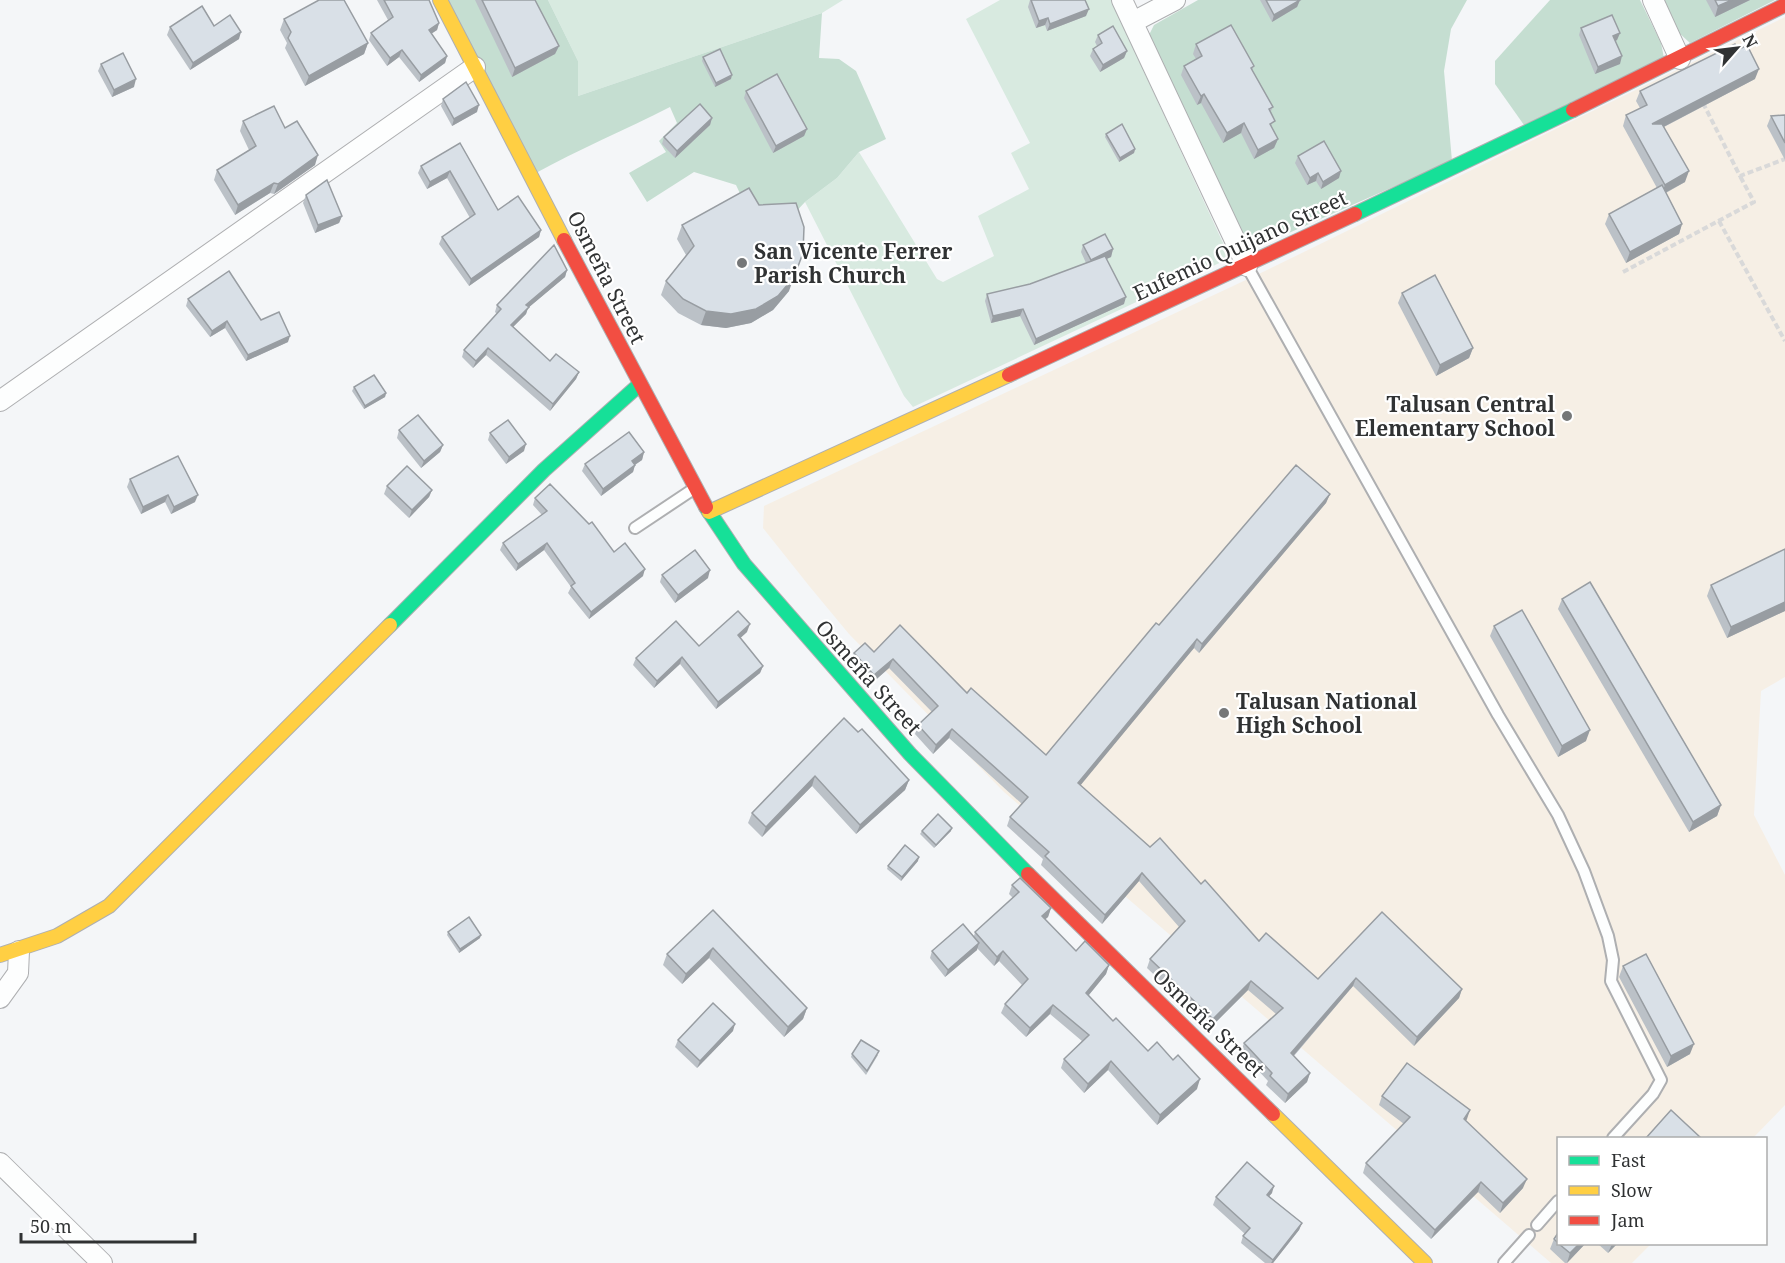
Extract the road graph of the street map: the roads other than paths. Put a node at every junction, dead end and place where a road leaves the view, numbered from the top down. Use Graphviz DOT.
graph roads {
  1 [pos="440,0"];
  2 [pos="1122,0"];
  3 [pos="1174,0"];
  4 [pos="1653,0"];
  5 [pos="1785,5"];
  6 [pos="1133,22"];
  7 [pos="1680,59"];
  8 [pos="475,67"];
  9 [pos="1246,266"];
  10 [pos="639,385"];
  11 [pos="0,401"];
  12 [pos="696,488"];
  13 [pos="709,512"];
  14 [pos="635,528"];
  15 [pos="9,953"];
  16 [pos="0,998"];
  17 [pos="1614,1137"];
  18 [pos="0,1163"];
  19 [pos="1557,1201"];
  20 [pos="1537,1224"];
  21 [pos="1529,1235"];
  22 [pos="102,1263"];
  23 [pos="1425,1263"];
  24 [pos="1504,1263"];
  1 -- 8 [label="street, Osmeña Street"];
  2 -- 6 [label="street"];
  3 -- 6 [label="street"];
  4 -- 7 [label="street"];
  5 -- 7 [label="street, Eufemio Quijano Street"];
  6 -- 9 [label="street"];
  7 -- 9 [label="street, Eufemio Quijano Street"];
  8 -- 10 [label="street, Osmeña Street"];
  8 -- 11 [label="street"];
  9 -- 13 [label="street, Eufemio Quijano Street"];
  9 -- 17 [label="lane"];
  10 -- 12 [label="street, Osmeña Street"];
  10 -- 15 [label="street"];
  12 -- 13 [label="street, Osmeña Street"];
  12 -- 14 [label="lane"];
  13 -- 23 [label="street, Osmeña Street"];
  15 -- 16 [label="street"];
  18 -- 22 [label="street"];
  19 -- 20 [label="lane"];
  21 -- 24 [label="lane"];
}
